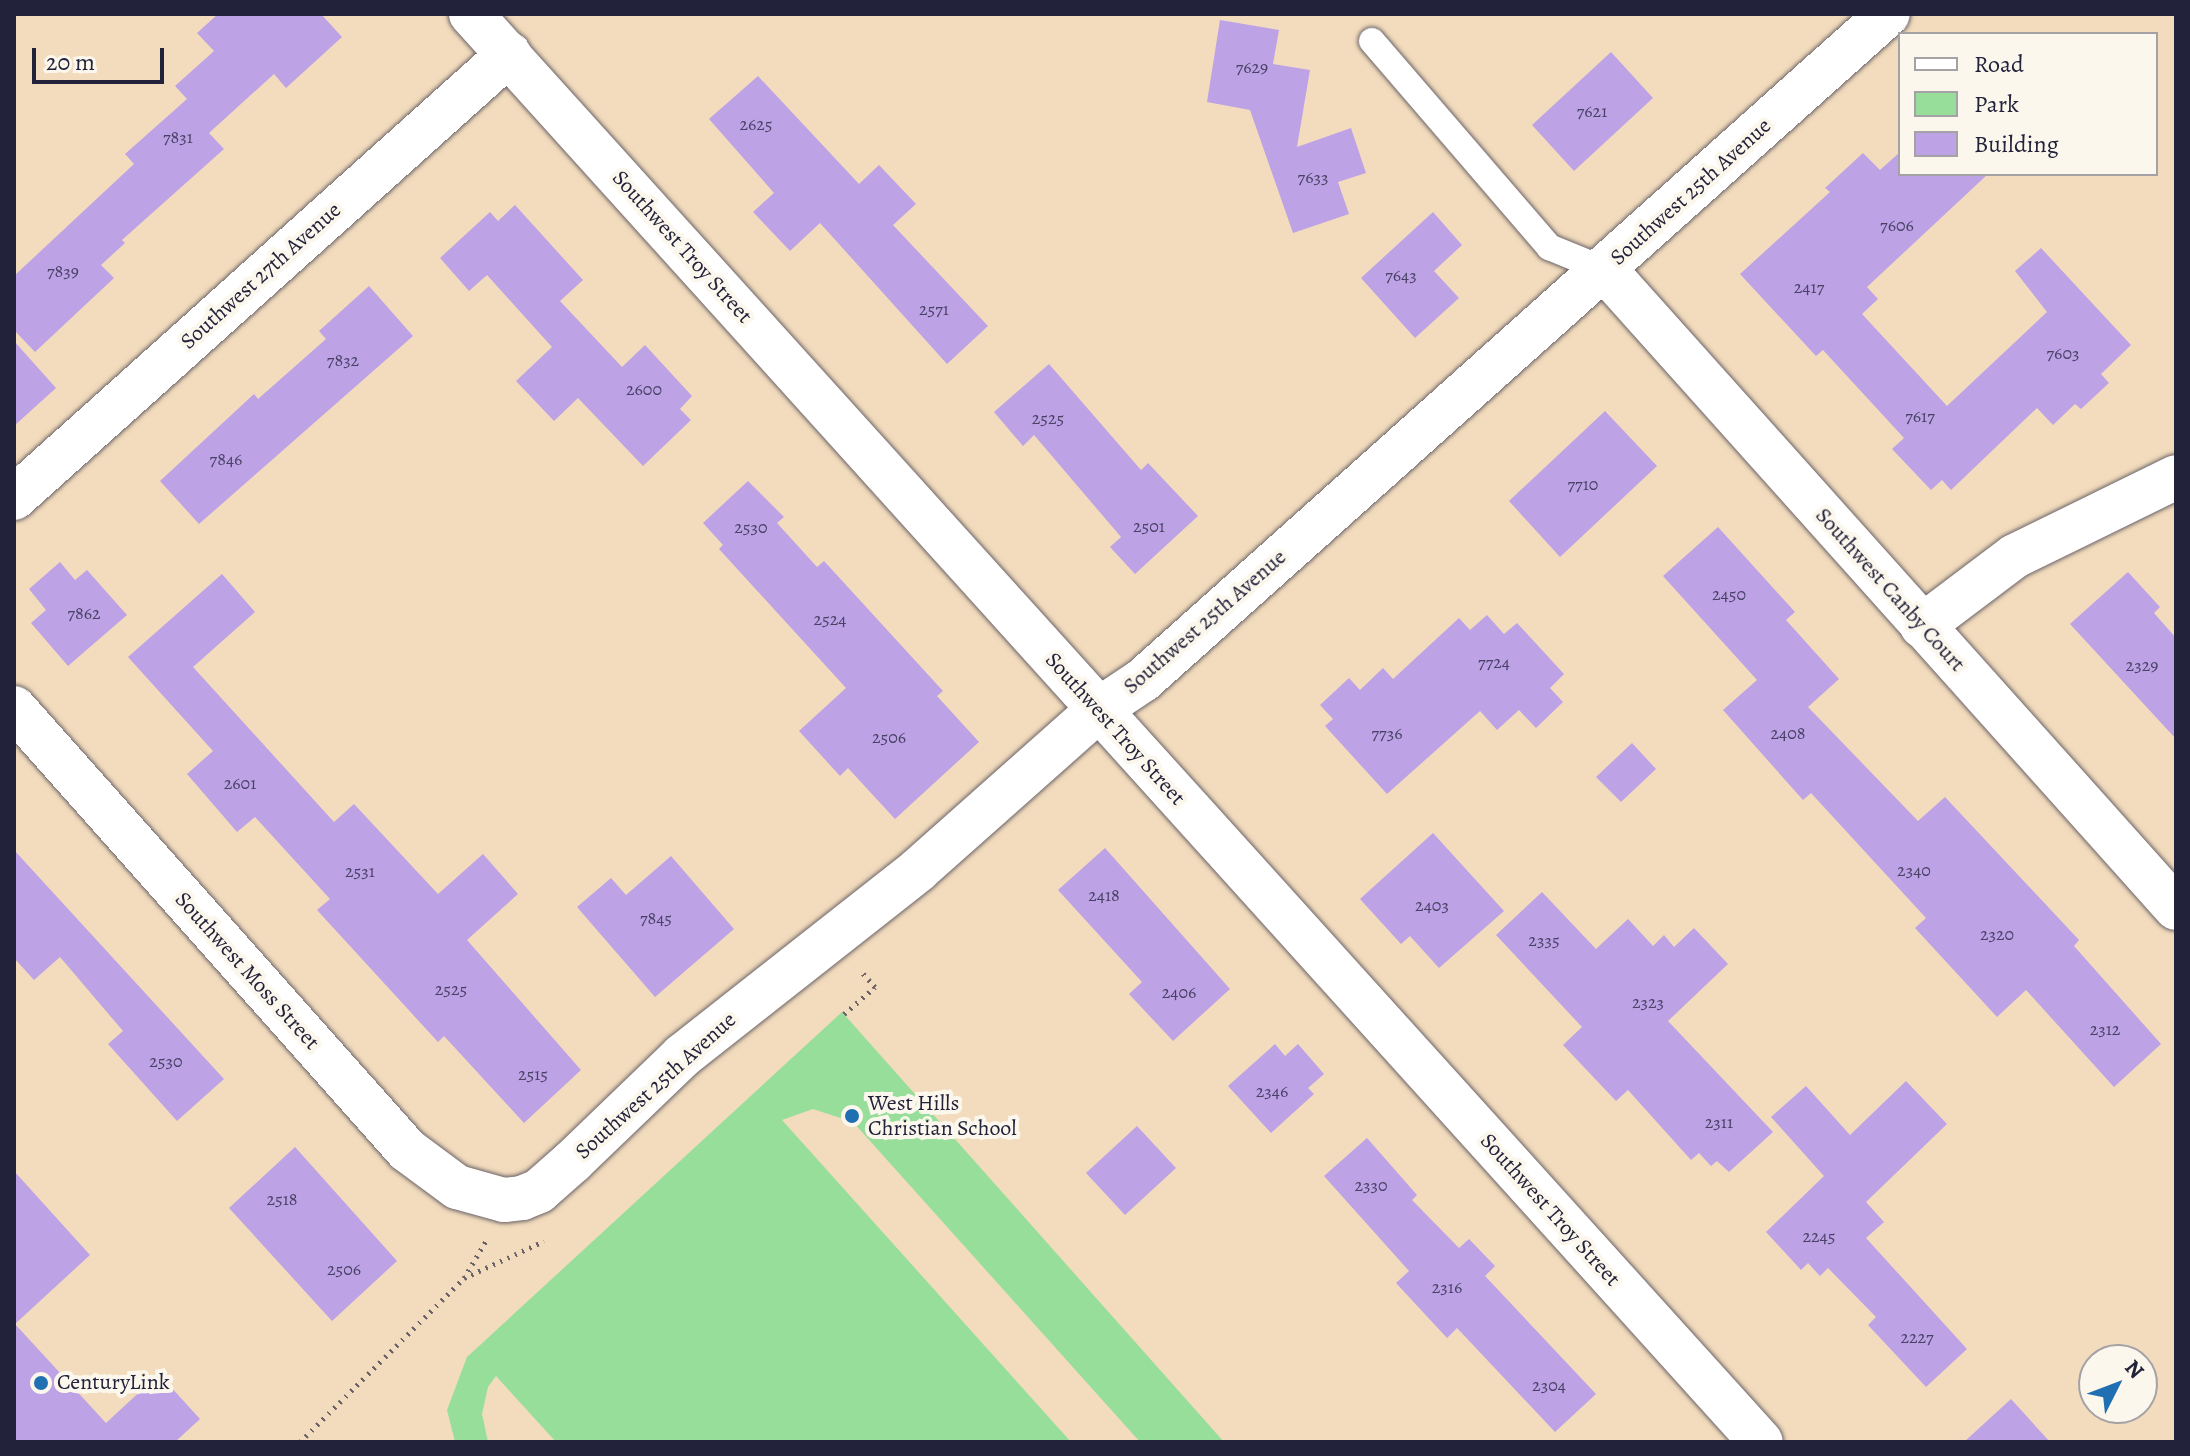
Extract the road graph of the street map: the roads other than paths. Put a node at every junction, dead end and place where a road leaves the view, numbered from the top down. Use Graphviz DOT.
graph roads {
  1 [pos="471,14"];
  2 [pos="1888,14"];
  3 [pos="1372,41"];
  4 [pos="509,54"];
  5 [pos="1605,270"];
  6 [pos="2176,477"];
  7 [pos="14,498"];
  8 [pos="1922,626"];
  9 [pos="14,708"];
  10 [pos="1098,710"];
  11 [pos="2176,908"];
  12 [pos="504,1200"];
  13 [pos="1761,1442"];
  1 -- 4 [label="street, Southwest Troy Street"];
  2 -- 5 [label="street, Southwest 25th Avenue"];
  3 -- 5 [label="lane"];
  4 -- 7 [label="street, Southwest 27th Avenue"];
  4 -- 10 [label="street, Southwest Troy Street"];
  5 -- 8 [label="street, Southwest Canby Court"];
  5 -- 10 [label="street, Southwest 25th Avenue"];
  6 -- 8 [label="street"];
  8 -- 11 [label="street, Southwest Canby Court"];
  9 -- 12 [label="street, Southwest Moss Street"];
  10 -- 12 [label="street, Southwest 25th Avenue"];
  10 -- 13 [label="street, Southwest Troy Street"];
}
